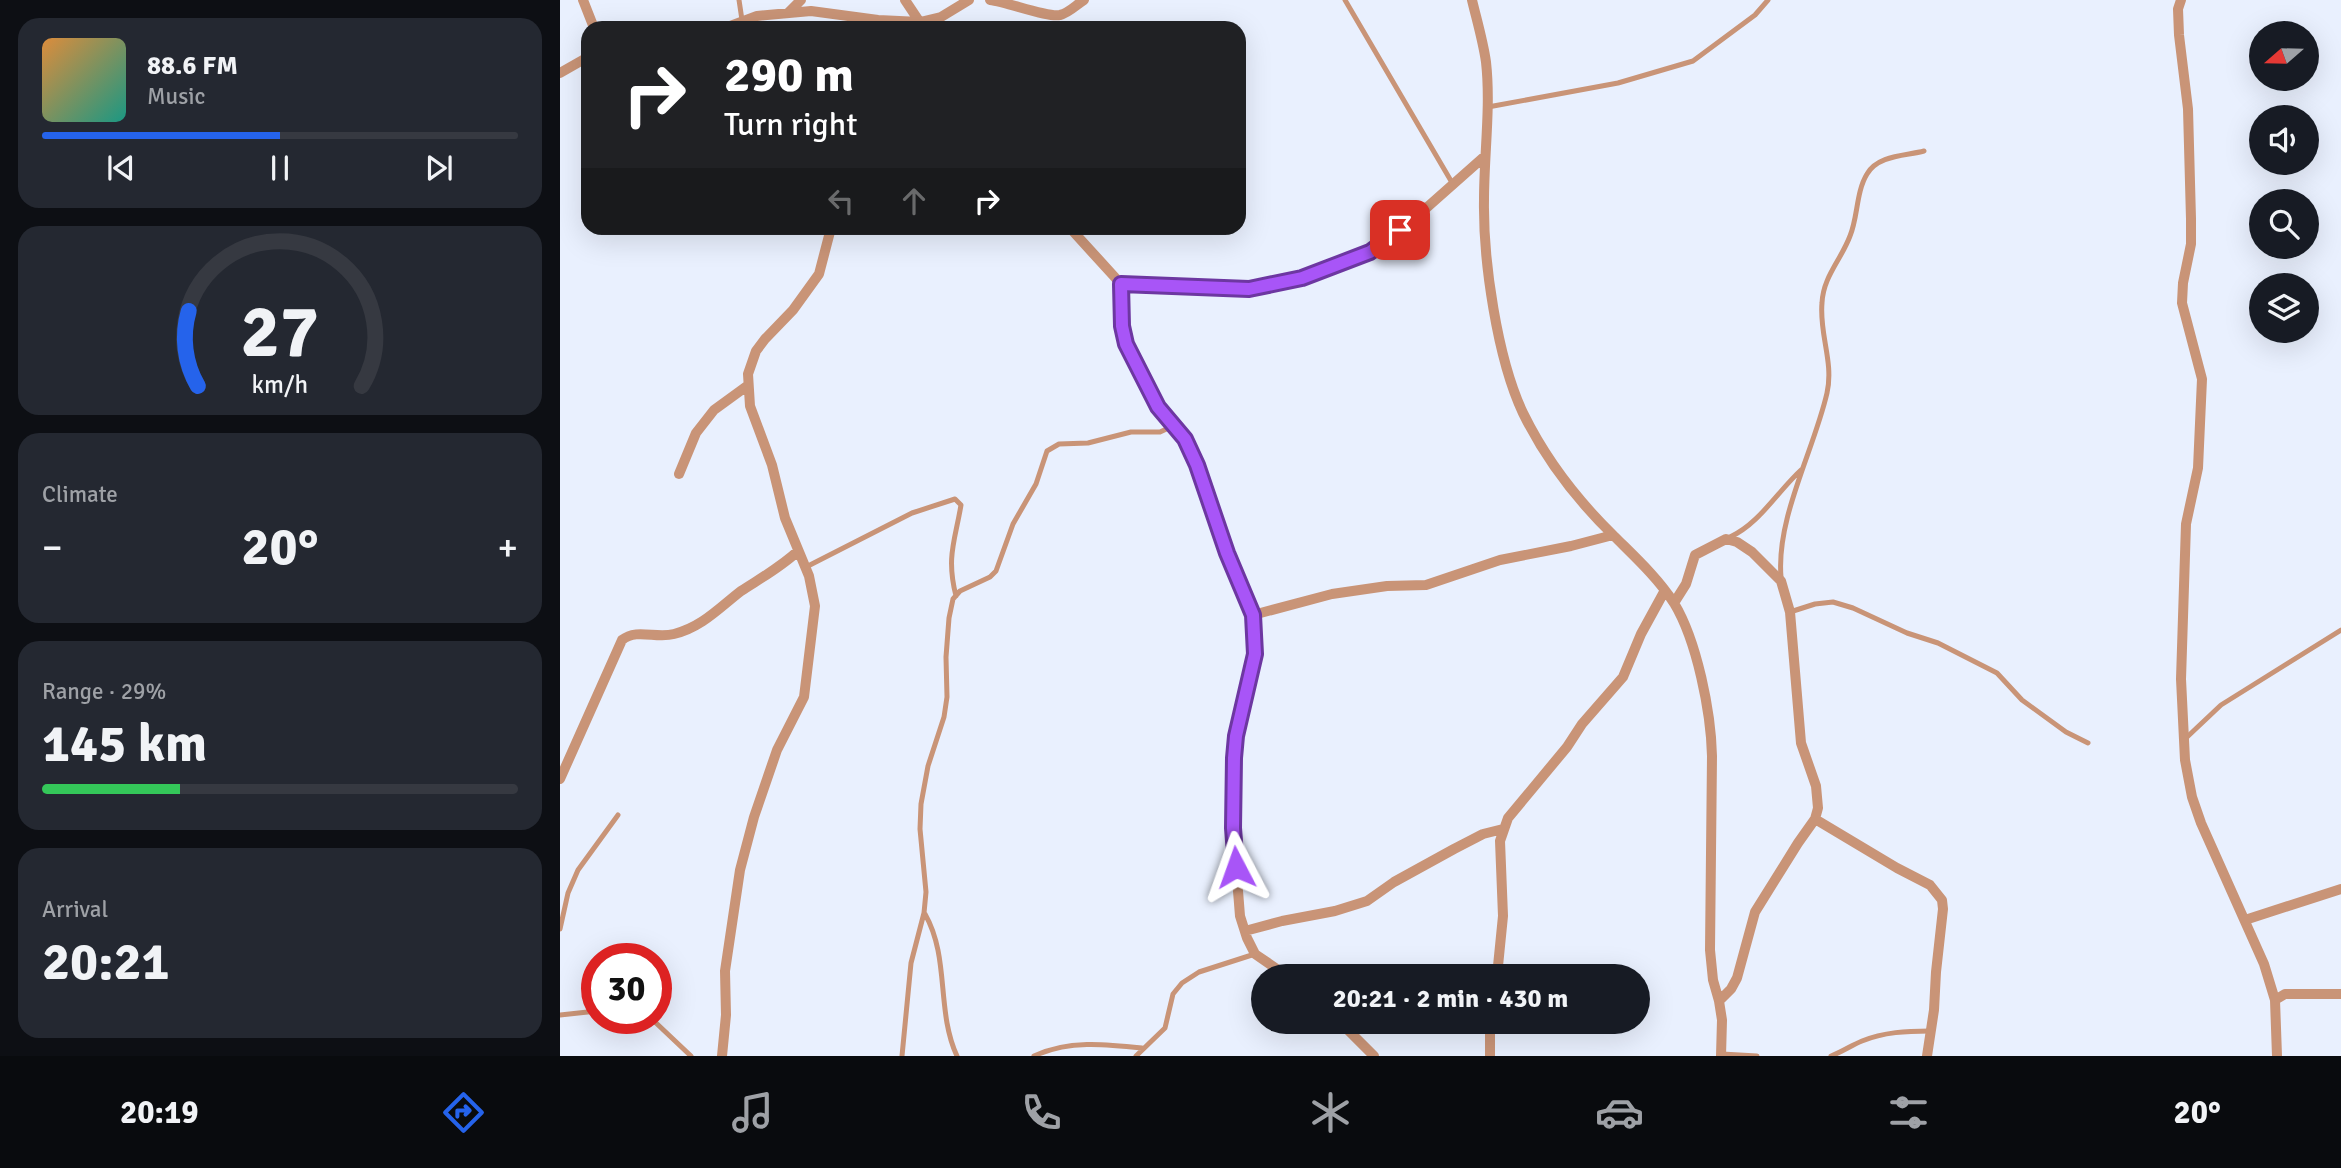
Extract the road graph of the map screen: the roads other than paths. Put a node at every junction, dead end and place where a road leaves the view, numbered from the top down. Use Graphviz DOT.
graph roads {
  1 [pos="583,0"];
  2 [pos="739,0"];
  3 [pos="801,0"];
  4 [pos="905,0"];
  5 [pos="970,0"];
  6 [pos="990,0"];
  7 [pos="1084,0"];
  8 [pos="1345,0"];
  9 [pos="1472,0"];
  10 [pos="1768,0"];
  11 [pos="2181,0"];
  12 [pos="788,13"];
  13 [pos="742,20"];
  14 [pos="591,21"];
  15 [pos="887,21"];
  16 [pos="919,21"];
  17 [pos="932,21"];
  18 [pos="581,61"];
  19 [pos="560,74"];
  20 [pos="1488,107"];
  21 [pos="1924,151"];
  22 [pos="1485,156"];
  23 [pos="1454,186"];
  24 [pos="829,235"];
  25 [pos="1076,235"];
  26 [pos="1121,284"];
  27 [pos="747,386"];
  28 [pos="1173,426"];
  29 [pos="1801,470"];
  30 [pos="679,474"];
  31 [pos="1613,535"];
  32 [pos="1726,539"];
  33 [pos="799,551"];
  34 [pos="806,567"];
  35 [pos="1781,581"];
  36 [pos="1664,592"];
  37 [pos="956,596"];
  38 [pos="1674,603"];
  39 [pos="1790,612"];
  40 [pos="1253,615"];
  41 [pos="2341,630"];
  42 [pos="2184,740"];
  43 [pos="2088,743"];
  44 [pos="560,779"];
  45 [pos="618,815"];
  46 [pos="1815,819"];
  47 [pos="1503,829"];
  48 [pos="2341,889"];
  49 [pos="924,913"];
  50 [pos="2245,920"];
  51 [pos="560,929"];
  52 [pos="1245,931"];
  53 [pos="1255,954"];
  54 [pos="1270,964"];
  55 [pos="1498,964"];
  56 [pos="2341,993"];
  57 [pos="2275,1000"];
  58 [pos="1719,1001"];
  59 [pos="581,1013"];
  60 [pos="560,1015"];
  61 [pos="1930,1031"];
  62 [pos="668,1034"];
  63 [pos="1352,1034"];
  64 [pos="1490,1034"];
  65 [pos="1142,1048"];
  66 [pos="1721,1055"];
  67 [pos="691,1056"];
  68 [pos="722,1056"];
  69 [pos="902,1056"];
  70 [pos="957,1056"];
  71 [pos="1034,1056"];
  72 [pos="1136,1056"];
  73 [pos="1374,1056"];
  74 [pos="1490,1056"];
  75 [pos="1758,1056"];
  76 [pos="1831,1056"];
  77 [pos="1927,1056"];
  78 [pos="2277,1056"];
  1 -- 14 [label="street"];
  2 -- 13 [label="lane"];
  3 -- 12 [label="street"];
  4 -- 16 [label="street"];
  5 -- 17 [label="street"];
  6 -- 7 [label="street"];
  8 -- 23 [label="lane"];
  9 -- 20 [label="street"];
  10 -- 20 [label="lane"];
  11 -- 42 [label="street"];
  12 -- 13 [label="street"];
  12 -- 15 [label="street"];
  18 -- 19 [label="street"];
  20 -- 22 [label="street"];
  21 -- 29 [label="lane"];
  22 -- 23 [label="street"];
  22 -- 31 [label="street"];
  23 -- 26 [label="street"];
  24 -- 27 [label="street"];
  25 -- 26 [label="street"];
  26 -- 28 [label="street"];
  27 -- 30 [label="street"];
  27 -- 33 [label="street"];
  28 -- 37 [label="lane"];
  28 -- 40 [label="street"];
  29 -- 32 [label="lane"];
  29 -- 35 [label="lane"];
  31 -- 36 [label="street"];
  31 -- 40 [label="street"];
  32 -- 35 [label="street"];
  32 -- 38 [label="street"];
  33 -- 34 [label="street"];
  33 -- 44 [label="street"];
  34 -- 37 [label="lane"];
  34 -- 68 [label="street"];
  35 -- 39 [label="street"];
  36 -- 38 [label="street"];
  36 -- 47 [label="street"];
  37 -- 49 [label="lane"];
  38 -- 58 [label="street"];
  39 -- 43 [label="lane"];
  39 -- 46 [label="street"];
  40 -- 52 [label="street"];
  41 -- 42 [label="lane"];
  42 -- 50 [label="street"];
  45 -- 51 [label="lane"];
  46 -- 58 [label="street"];
  46 -- 61 [label="street"];
  47 -- 52 [label="street"];
  47 -- 55 [label="street"];
  48 -- 50 [label="street"];
  49 -- 69 [label="lane"];
  49 -- 70 [label="lane"];
  50 -- 57 [label="street"];
  52 -- 53 [label="street"];
  53 -- 54 [label="street"];
  53 -- 65 [label="lane"];
  56 -- 57 [label="street"];
  57 -- 78 [label="street"];
  58 -- 66 [label="street"];
  59 -- 60 [label="lane"];
  61 -- 76 [label="lane"];
  61 -- 77 [label="street"];
  62 -- 67 [label="lane"];
  63 -- 73 [label="street"];
  64 -- 74 [label="street"];
  65 -- 71 [label="lane"];
  65 -- 72 [label="lane"];
  66 -- 75 [label="lane"];
}
